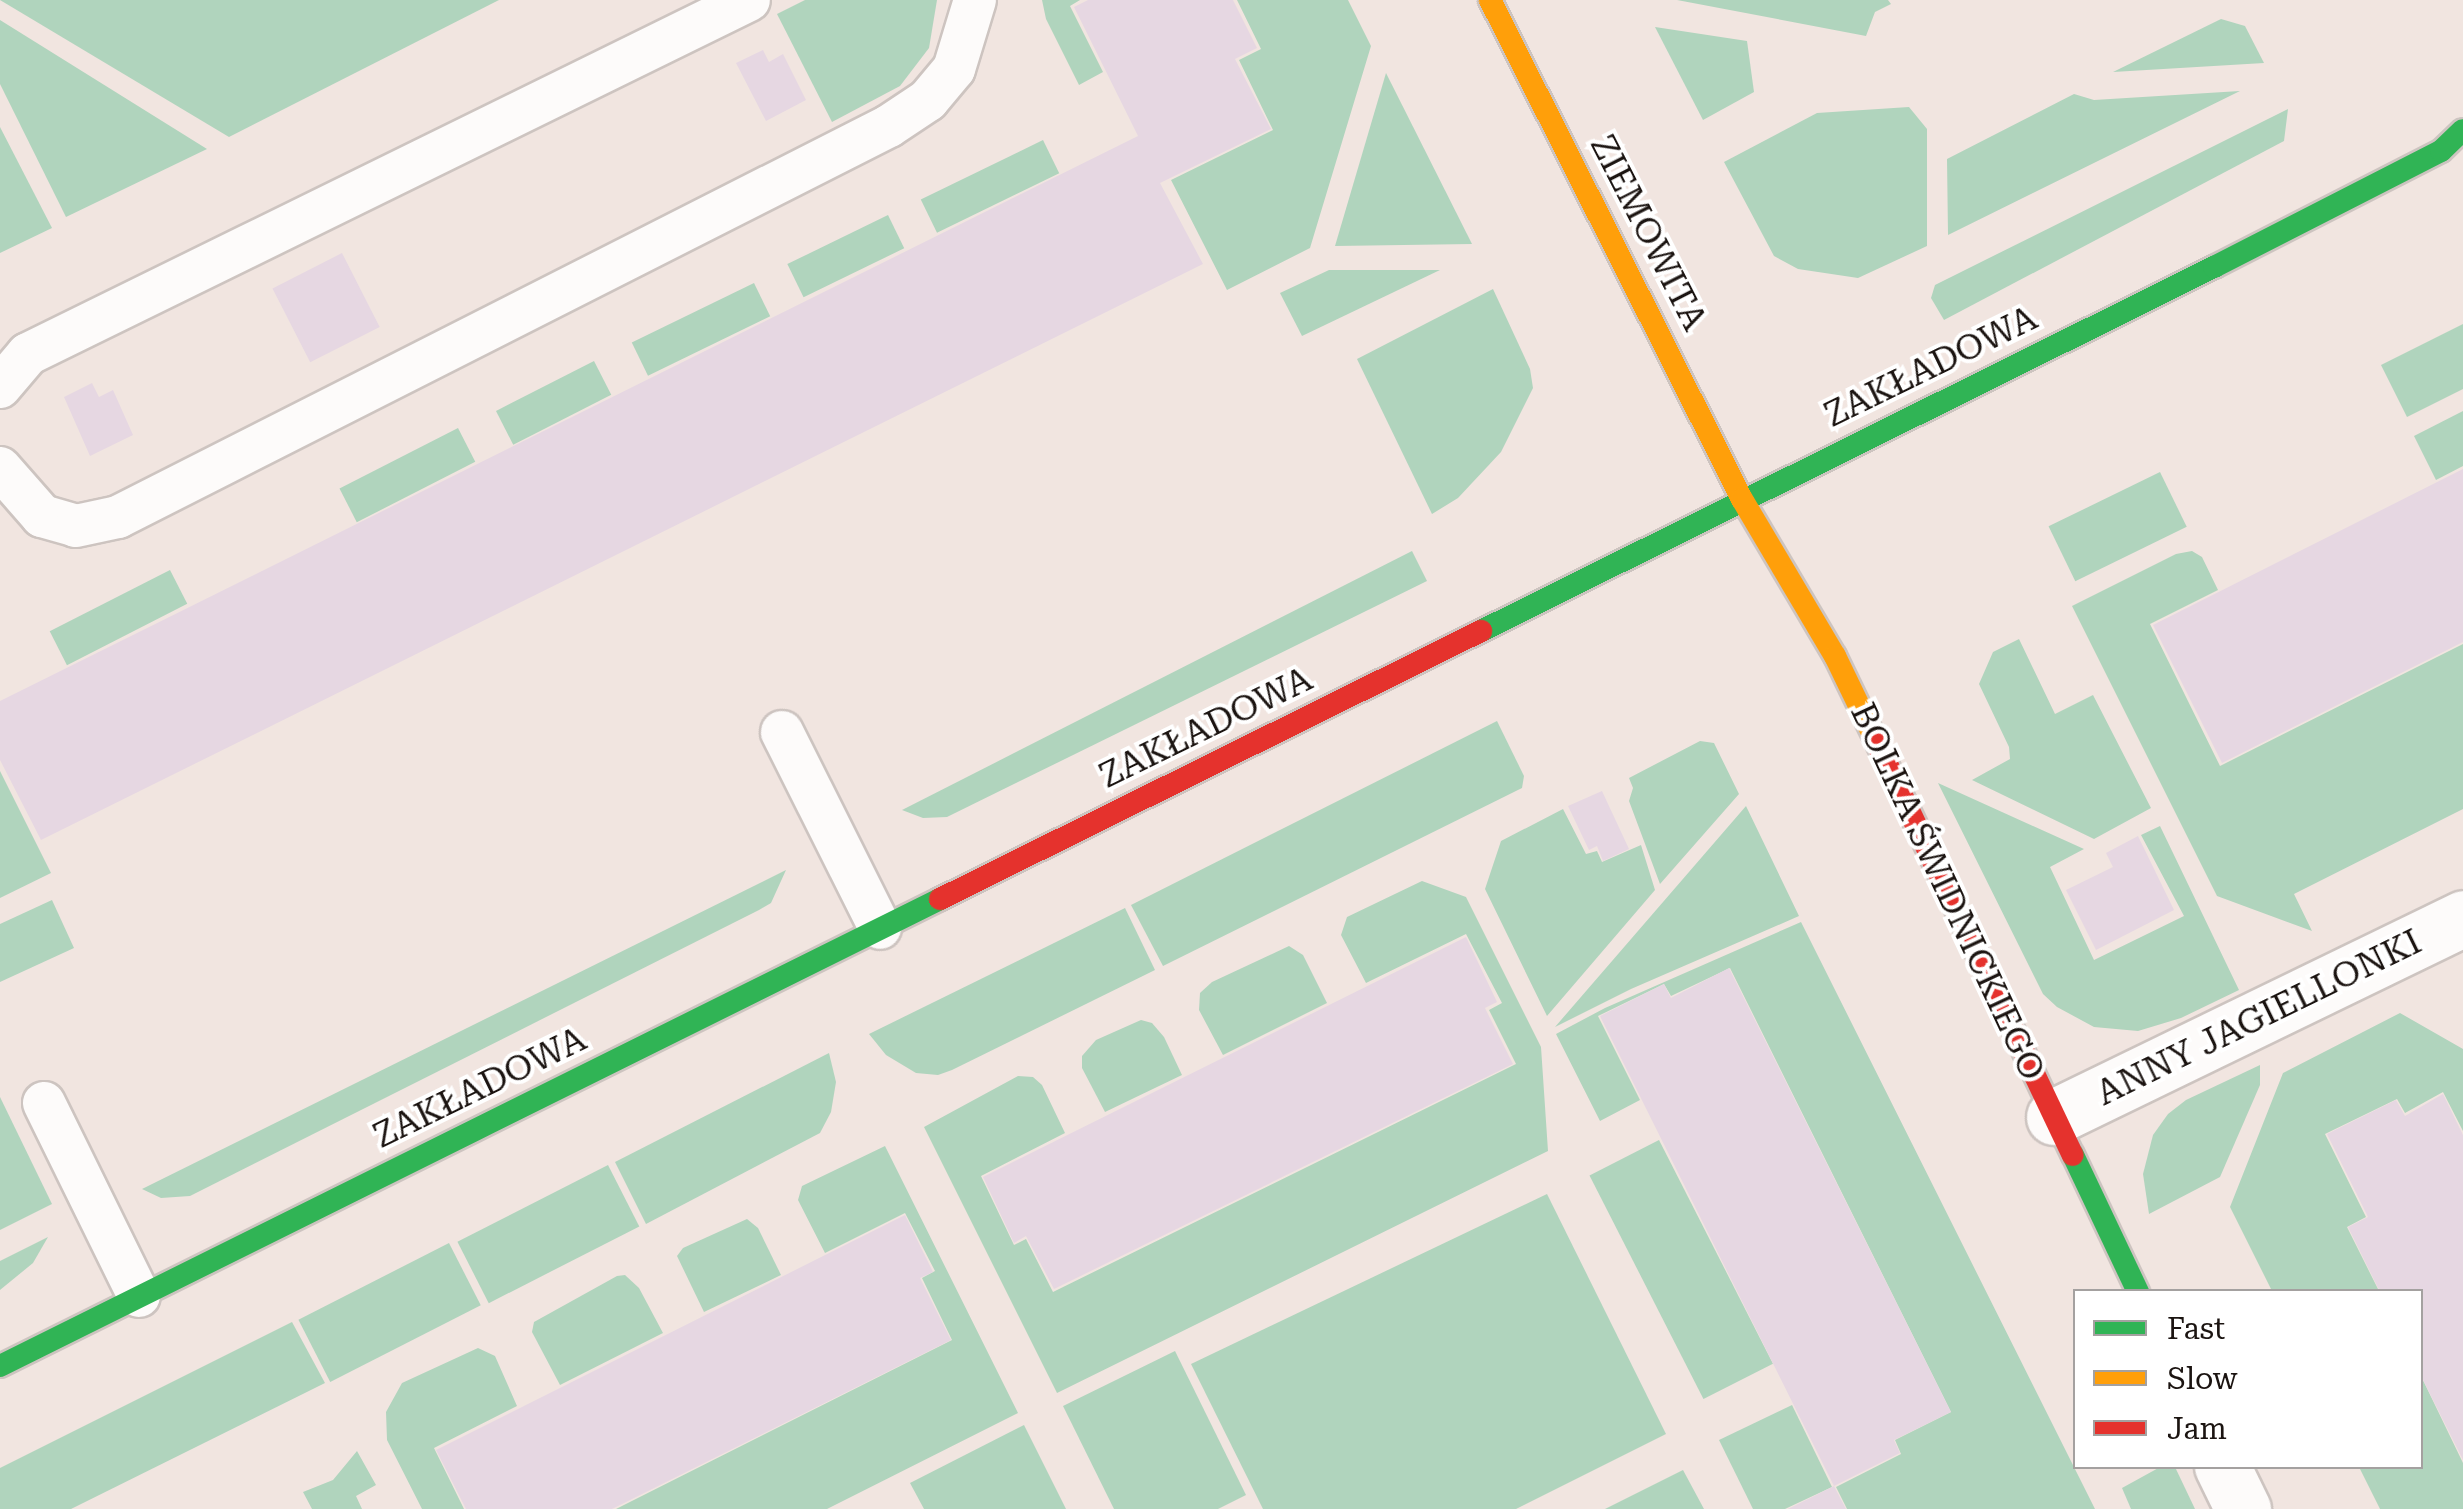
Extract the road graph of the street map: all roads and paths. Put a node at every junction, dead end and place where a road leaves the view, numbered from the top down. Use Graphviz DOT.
graph roads {
  1 [pos="749,0"];
  2 [pos="975,0"];
  3 [pos="1490,0"];
  4 [pos="2463,130"];
  5 [pos="2452,150"];
  6 [pos="0,387"];
  7 [pos="0,468"];
  8 [pos="1742,500"];
  9 [pos="782,732"];
  10 [pos="2463,918"];
  11 [pos="880,928"];
  12 [pos="44,1103"];
  13 [pos="2054,1117"];
  14 [pos="2137,1289"];
  15 [pos="140,1296"];
  16 [pos="0,1366"];
  17 [pos="2223,1469"];
  18 [pos="2243,1509"];
  1 -- 6 [label="lane"];
  2 -- 7 [label="lane"];
  3 -- 8 [label="street, ZIEMOWITA"];
  4 -- 5 [label="street, ZAKŁADOWA"];
  5 -- 8 [label="street, ZAKŁADOWA"];
  8 -- 11 [label="street, ZAKŁADOWA"];
  8 -- 13 [label="street, BOLKA ŚWIDNICKIEGO"];
  9 -- 11 [label="lane"];
  10 -- 13 [label="street, ANNY JAGIELLONKI"];
  11 -- 15 [label="street, ZAKŁADOWA"];
  12 -- 15 [label="lane"];
  13 -- 14 [label="street, BOLKA ŚWIDNICKIEGO"];
  15 -- 16 [label="street, ZAKŁADOWA"];
  17 -- 18 [label="street"];
}
